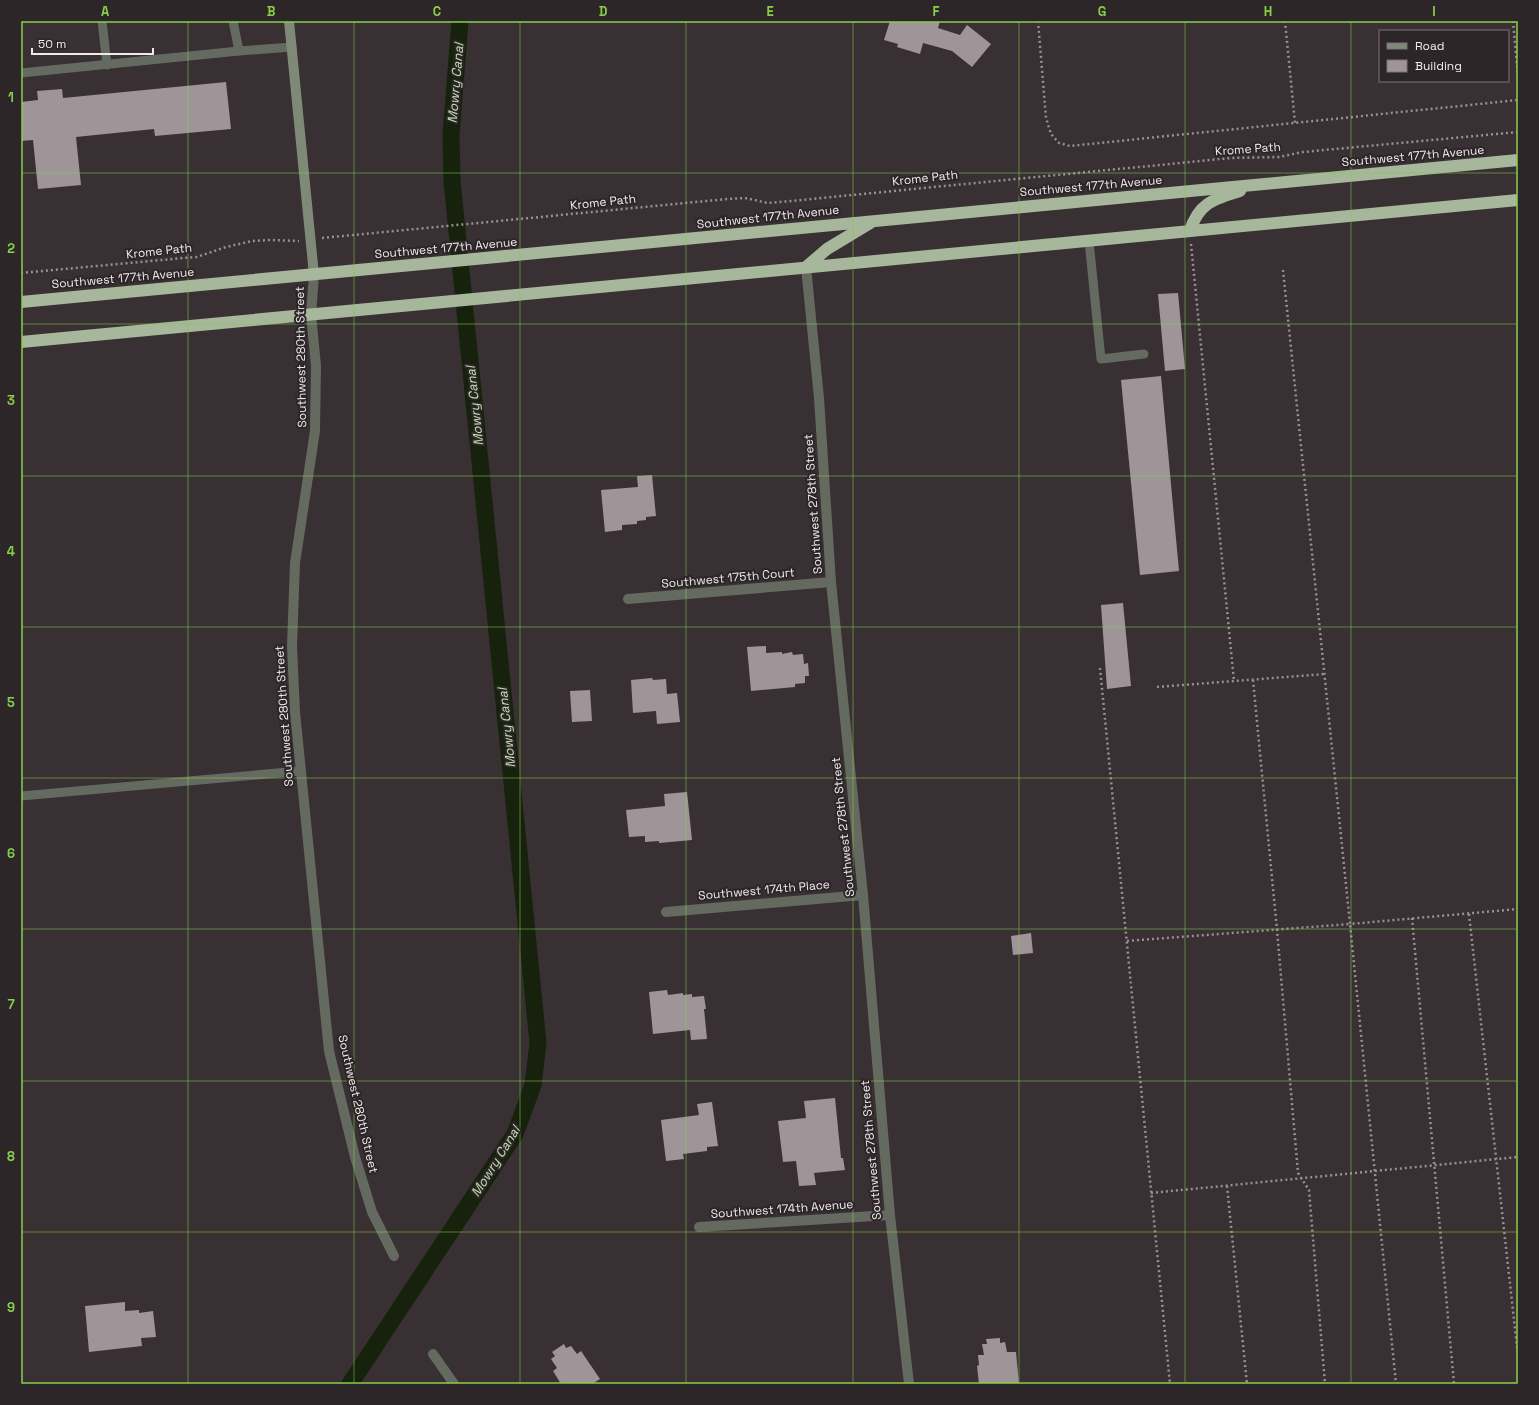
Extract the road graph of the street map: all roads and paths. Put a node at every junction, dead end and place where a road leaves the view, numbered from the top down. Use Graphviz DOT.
graph roads {
  1 [pos="102,21"];
  2 [pos="233,21"];
  3 [pos="289,21"];
  4 [pos="1038,21"];
  5 [pos="1285,21"];
  6 [pos="1513,21"];
  7 [pos="292,47"];
  8 [pos="239,51"];
  9 [pos="107,64"];
  10 [pos="21,73"];
  11 [pos="1518,76"];
  12 [pos="1518,100"];
  13 [pos="1295,123"];
  14 [pos="1518,132"];
  15 [pos="1518,160"];
  16 [pos="1264,184"];
  17 [pos="1518,200"];
  18 [pos="872,222"];
  19 [pos="1190,232"];
  20 [pos="334,237"];
  21 [pos="296,241"];
  22 [pos="1089,241"];
  23 [pos="806,267"];
  24 [pos="1283,270"];
  25 [pos="21,273"];
  26 [pos="314,275"];
  27 [pos="21,302"];
  28 [pos="311,314"];
  29 [pos="21,342"];
  30 [pos="1144,354"];
  31 [pos="831,582"];
  32 [pos="628,599"];
  33 [pos="1100,668"];
  34 [pos="1324,674"];
  35 [pos="1253,680"];
  36 [pos="1234,681"];
  37 [pos="1157,687"];
  38 [pos="300,771"];
  39 [pos="21,796"];
  40 [pos="863,895"];
  41 [pos="1518,909"];
  42 [pos="666,912"];
  43 [pos="1469,914"];
  44 [pos="1412,918"];
  45 [pos="1350,924"];
  46 [pos="1277,930"];
  47 [pos="1126,941"];
  48 [pos="1518,1158"];
  49 [pos="1496,1160"];
  50 [pos="1434,1166"];
  51 [pos="1375,1172"];
  52 [pos="1301,1178"];
  53 [pos="1227,1186"];
  54 [pos="1151,1193"];
  55 [pos="890,1215"];
  56 [pos="700,1227"];
  57 [pos="394,1256"];
  58 [pos="433,1354"];
  59 [pos="1518,1356"];
  60 [pos="454,1384"];
  61 [pos="909,1384"];
  62 [pos="1170,1384"];
  63 [pos="1247,1384"];
  64 [pos="1325,1384"];
  65 [pos="1396,1384"];
  66 [pos="1454,1384"];
  1 -- 9 [label="lane"];
  2 -- 8 [label="lane"];
  3 -- 7 [label="street, Southwest 280th Street"];
  4 -- 13 [label="path"];
  5 -- 13 [label="path"];
  6 -- 11 [label="path"];
  7 -- 8 [label="lane"];
  7 -- 26 [label="street, Southwest 280th Street"];
  8 -- 9 [label="lane"];
  9 -- 10 [label="lane"];
  12 -- 13 [label="path"];
  14 -- 20 [label="path, Krome Path"];
  15 -- 16 [label="highway, Southwest 177th Avenue"];
  16 -- 18 [label="highway, Southwest 177th Avenue"];
  16 -- 19 [label="highway"];
  17 -- 19 [label="highway"];
  18 -- 23 [label="highway"];
  18 -- 26 [label="highway, Southwest 177th Avenue"];
  19 -- 22 [label="highway"];
  19 -- 36 [label="path"];
  21 -- 25 [label="path, Krome Path"];
  22 -- 23 [label="highway"];
  22 -- 30 [label="lane"];
  23 -- 28 [label="highway"];
  23 -- 31 [label="street, Southwest 278th Street"];
  24 -- 34 [label="path"];
  26 -- 27 [label="highway, Southwest 177th Avenue"];
  26 -- 28 [label="street, Southwest 280th Street"];
  28 -- 29 [label="highway"];
  28 -- 38 [label="street, Southwest 280th Street"];
  31 -- 32 [label="street, Southwest 175th Court"];
  31 -- 40 [label="street, Southwest 278th Street"];
  33 -- 47 [label="path"];
  34 -- 35 [label="path"];
  34 -- 45 [label="path"];
  35 -- 36 [label="path"];
  35 -- 46 [label="path"];
  36 -- 37 [label="path"];
  38 -- 39 [label="lane"];
  38 -- 57 [label="street, Southwest 280th Street"];
  40 -- 42 [label="street, Southwest 174th Place"];
  40 -- 55 [label="street, Southwest 278th Street"];
  41 -- 43 [label="path"];
  43 -- 44 [label="path"];
  43 -- 49 [label="path"];
  44 -- 45 [label="path"];
  44 -- 50 [label="path"];
  45 -- 46 [label="path"];
  45 -- 51 [label="path"];
  46 -- 47 [label="path"];
  46 -- 52 [label="path"];
  47 -- 54 [label="path"];
  48 -- 49 [label="path"];
  49 -- 50 [label="path"];
  49 -- 59 [label="path"];
  50 -- 51 [label="path"];
  50 -- 66 [label="path"];
  51 -- 52 [label="path"];
  51 -- 65 [label="path"];
  52 -- 53 [label="path"];
  52 -- 64 [label="path"];
  53 -- 54 [label="path"];
  53 -- 63 [label="path"];
  54 -- 62 [label="path"];
  55 -- 56 [label="street, Southwest 174th Avenue"];
  55 -- 61 [label="street, Southwest 278th Street"];
  58 -- 60 [label="street"];
}
